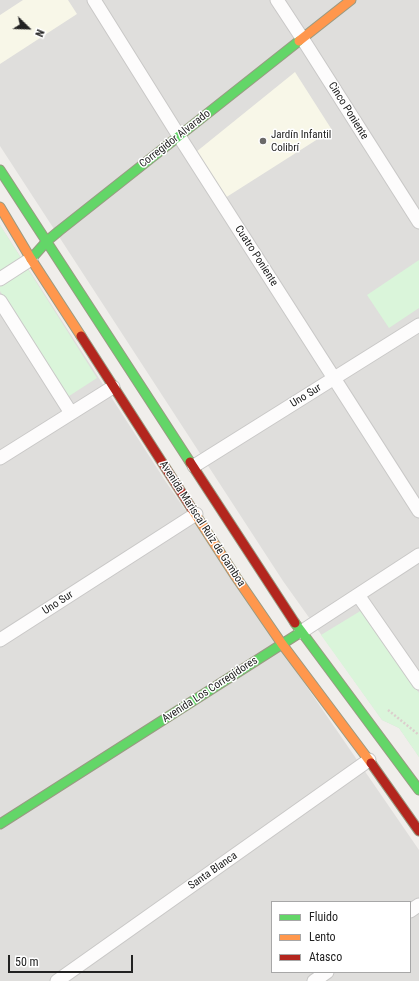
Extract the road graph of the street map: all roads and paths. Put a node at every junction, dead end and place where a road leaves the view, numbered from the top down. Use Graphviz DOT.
graph roads {
  1 [pos="94,0"];
  2 [pos="277,0"];
  3 [pos="351,0"];
  4 [pos="302,38"];
  5 [pos="179,136"];
  6 [pos="0,170"];
  7 [pos="0,207"];
  8 [pos="419,222"];
  9 [pos="47,242"];
  10 [pos="31,260"];
  11 [pos="0,279"];
  12 [pos="0,301"];
  13 [pos="419,325"];
  14 [pos="334,378"];
  15 [pos="113,387"];
  16 [pos="71,413"];
  17 [pos="0,458"];
  18 [pos="194,466"];
  19 [pos="419,511"];
  20 [pos="196,514"];
  21 [pos="419,555"];
  22 [pos="358,595"];
  23 [pos="301,632"];
  24 [pos="1,636"];
  25 [pos="282,644"];
  26 [pos="419,683"];
  27 [pos="388,710"];
  28 [pos="419,735"];
  29 [pos="369,760"];
  30 [pos="419,790"];
  31 [pos="0,824"];
  32 [pos="419,830"];
  33 [pos="326,973"];
  34 [pos="73,977"];
  35 [pos="57,981"];
  36 [pos="314,981"];
  1 -- 5 [label="street, Cuatro Poniente"];
  2 -- 4 [label="street, Cinco Poniente"];
  3 -- 4 [label="main road, Corregidor Alvarado"];
  4 -- 5 [label="main road, Corregidor Alvarado"];
  4 -- 8 [label="street, Cinco Poniente"];
  5 -- 9 [label="main road, Corregidor Alvarado"];
  5 -- 14 [label="street, Cuatro Poniente"];
  6 -- 9 [label="main road"];
  7 -- 10 [label="main road, Avenida Mariscal Ruiz de Gamboa"];
  9 -- 10 [label="main road, Corregidor Alvarado"];
  9 -- 18 [label="main road"];
  10 -- 11 [label="street, Corregidor Alvarado"];
  10 -- 15 [label="main road, Avenida Mariscal Ruiz de Gamboa"];
  12 -- 16 [label="street"];
  13 -- 14 [label="street, Uno Sur"];
  14 -- 18 [label="street, Uno Sur"];
  14 -- 19 [label="street, Cuatro Poniente"];
  15 -- 16 [label="street"];
  15 -- 20 [label="main road, Avenida Mariscal Ruiz de Gamboa"];
  16 -- 17 [label="street"];
  18 -- 23 [label="main road"];
  20 -- 24 [label="street, Uno Sur"];
  20 -- 25 [label="main road, Avenida Mariscal Ruiz de Gamboa"];
  21 -- 22 [label="street, Avenida Los Corregidores"];
  22 -- 23 [label="street, Avenida Los Corregidores"];
  22 -- 26 [label="street"];
  23 -- 25 [label="main road, Avenida Los Corregidores"];
  23 -- 30 [label="main road"];
  25 -- 29 [label="main road, Avenida Mariscal Ruiz de Gamboa"];
  25 -- 31 [label="main road, Avenida Los Corregidores"];
  27 -- 28 [label="path"];
  29 -- 32 [label="main road, Avenida Mariscal Ruiz de Gamboa"];
  29 -- 34 [label="street, Santa Blanca"];
  33 -- 36 [label="street"];
  34 -- 35 [label="street, Santa Blanca"];
}
